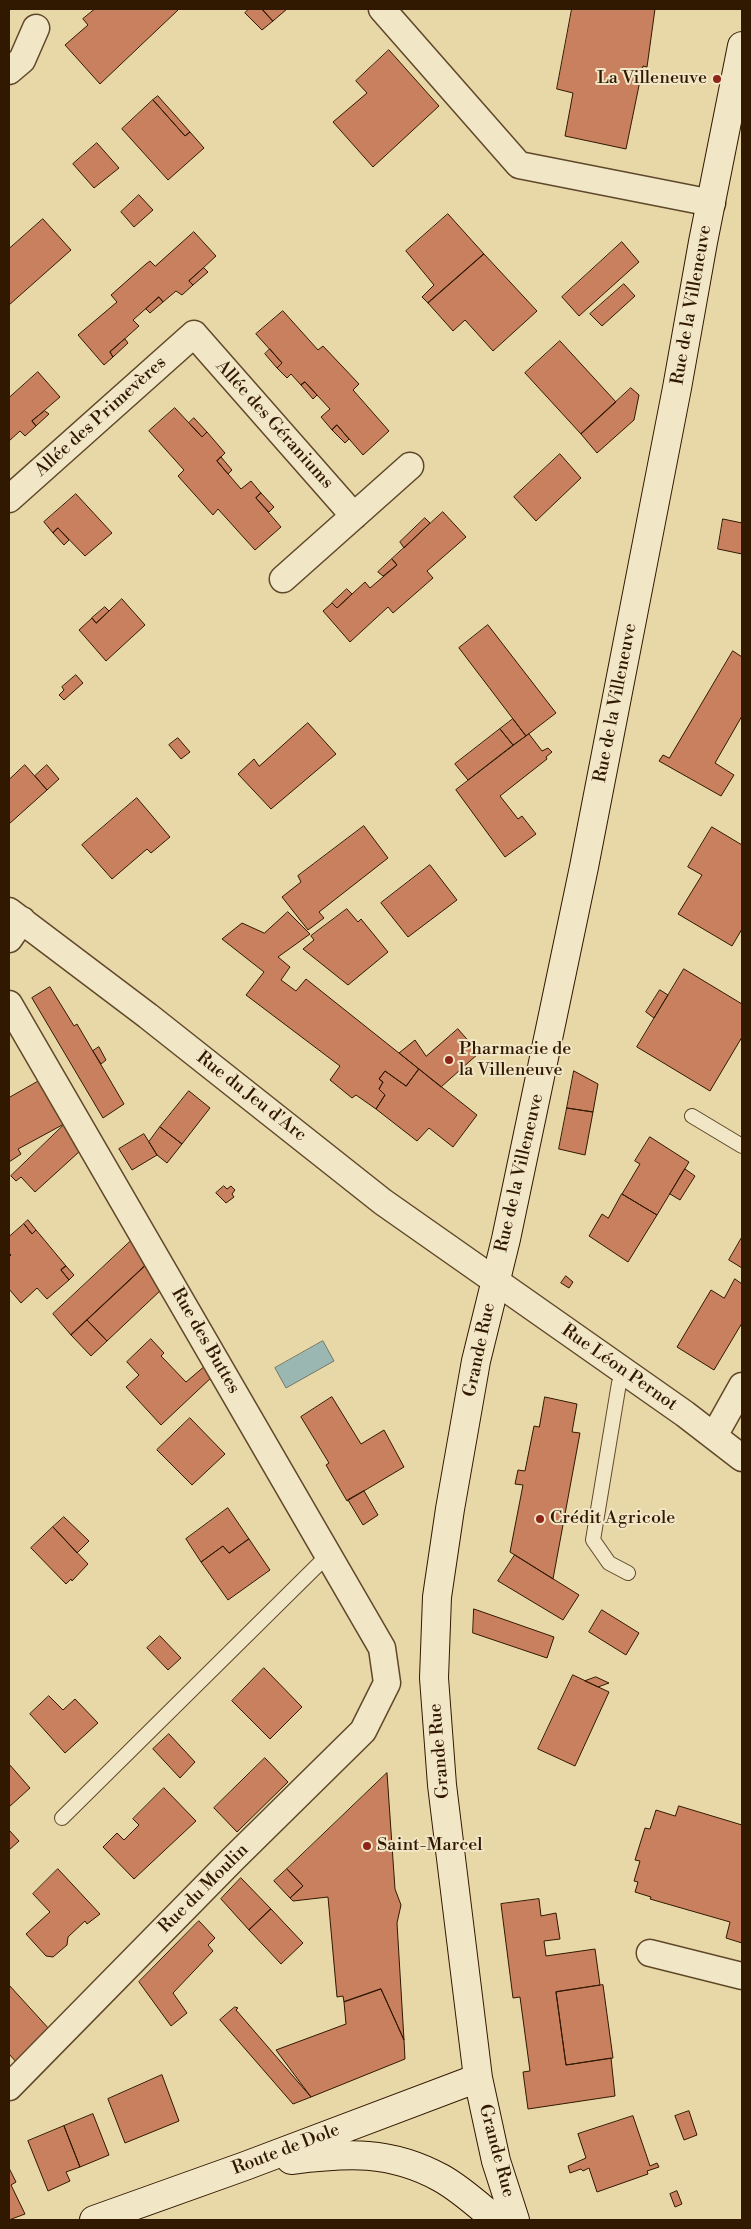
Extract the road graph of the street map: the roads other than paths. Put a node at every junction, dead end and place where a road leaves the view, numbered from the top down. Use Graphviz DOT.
graph roads {
  1 [pos="382,9"];
  2 [pos="36,28"];
  3 [pos="742,46"];
  4 [pos="9,71"];
  5 [pos="735,127"];
  6 [pos="712,203"];
  7 [pos="194,334"];
  8 [pos="410,466"];
  9 [pos="9,499"];
  10 [pos="354,516"];
  11 [pos="283,579"];
  12 [pos="13,923"];
  13 [pos="9,1004"];
  14 [pos="692,1116"];
  15 [pos="742,1146"];
  16 [pos="495,1280"];
  17 [pos="625,1372"];
  18 [pos="742,1386"];
  19 [pos="714,1436"];
  20 [pos="742,1458"];
  21 [pos="328,1554"];
  22 [pos="628,1573"];
  23 [pos="387,1684"];
  24 [pos="62,1818"];
  25 [pos="650,1953"];
  26 [pos="742,1976"];
  27 [pos="478,2078"];
  28 [pos="9,2087"];
  29 [pos="245,2166"];
  30 [pos="94,2220"];
  31 [pos="496,2220"];
  32 [pos="515,2220"];
  1 -- 6 [label="street"];
  2 -- 4 [label="street"];
  3 -- 5 [label="main road, Rue de la Villeneuve"];
  5 -- 6 [label="main road, Rue de la Villeneuve"];
  6 -- 16 [label="main road, Rue de la Villeneuve"];
  7 -- 9 [label="street, Allée des Primevères"];
  7 -- 10 [label="street, Allée des Géraniums"];
  8 -- 10 [label="street"];
  10 -- 11 [label="street"];
  12 -- 16 [label="street, Rue du Jeu d'Arc"];
  13 -- 21 [label="street, Rue des Buttes"];
  14 -- 15 [label="lane"];
  16 -- 17 [label="street, Rue Léon Pernot"];
  16 -- 27 [label="main road, Grande Rue"];
  17 -- 19 [label="street, Rue Léon Pernot"];
  17 -- 22 [label="lane"];
  18 -- 19 [label="street"];
  19 -- 20 [label="street, Rue Léon Pernot"];
  21 -- 23 [label="street, Rue des Buttes"];
  21 -- 24 [label="lane"];
  23 -- 28 [label="street, Rue du Moulin"];
  25 -- 26 [label="street"];
  27 -- 29 [label="main road, Route de Dole"];
  27 -- 32 [label="main road, Grande Rue"];
  29 -- 30 [label="main road, Route de Dole"];
  29 -- 31 [label="main road"];
}
